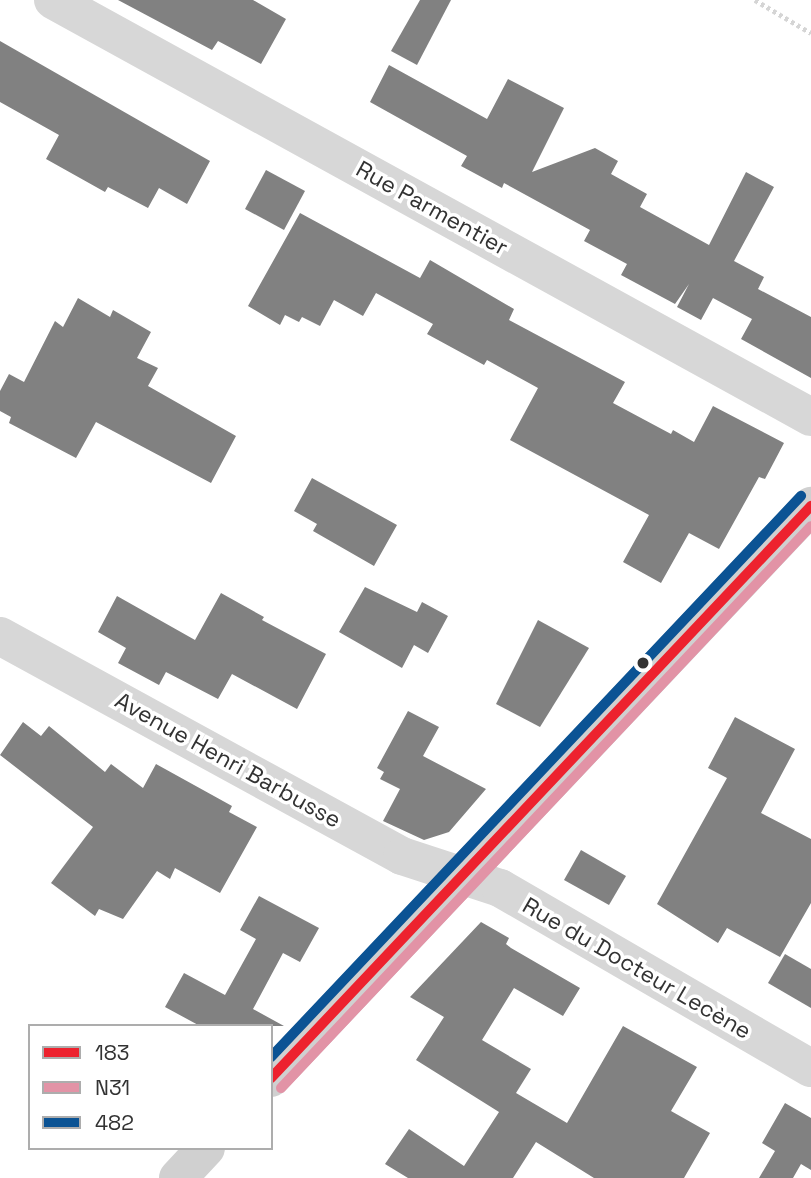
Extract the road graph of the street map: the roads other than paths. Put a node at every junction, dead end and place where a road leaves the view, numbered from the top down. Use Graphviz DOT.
graph roads {
  1 [pos="52,0"];
  2 [pos="811,417"];
  3 [pos="811,506"];
  4 [pos="0,636"];
  5 [pos="459,877"];
  6 [pos="811,1069"];
  7 [pos="273,1076"];
  8 [pos="204,1150"];
  9 [pos="178,1178"];
  1 -- 2 [label="street, Rue Parmentier"];
  3 -- 5 [label="street"];
  4 -- 5 [label="street, Avenue Henri Barbusse"];
  5 -- 6 [label="street, Rue du Docteur Lecène"];
  5 -- 7 [label="street"];
  8 -- 9 [label="street"];
}
